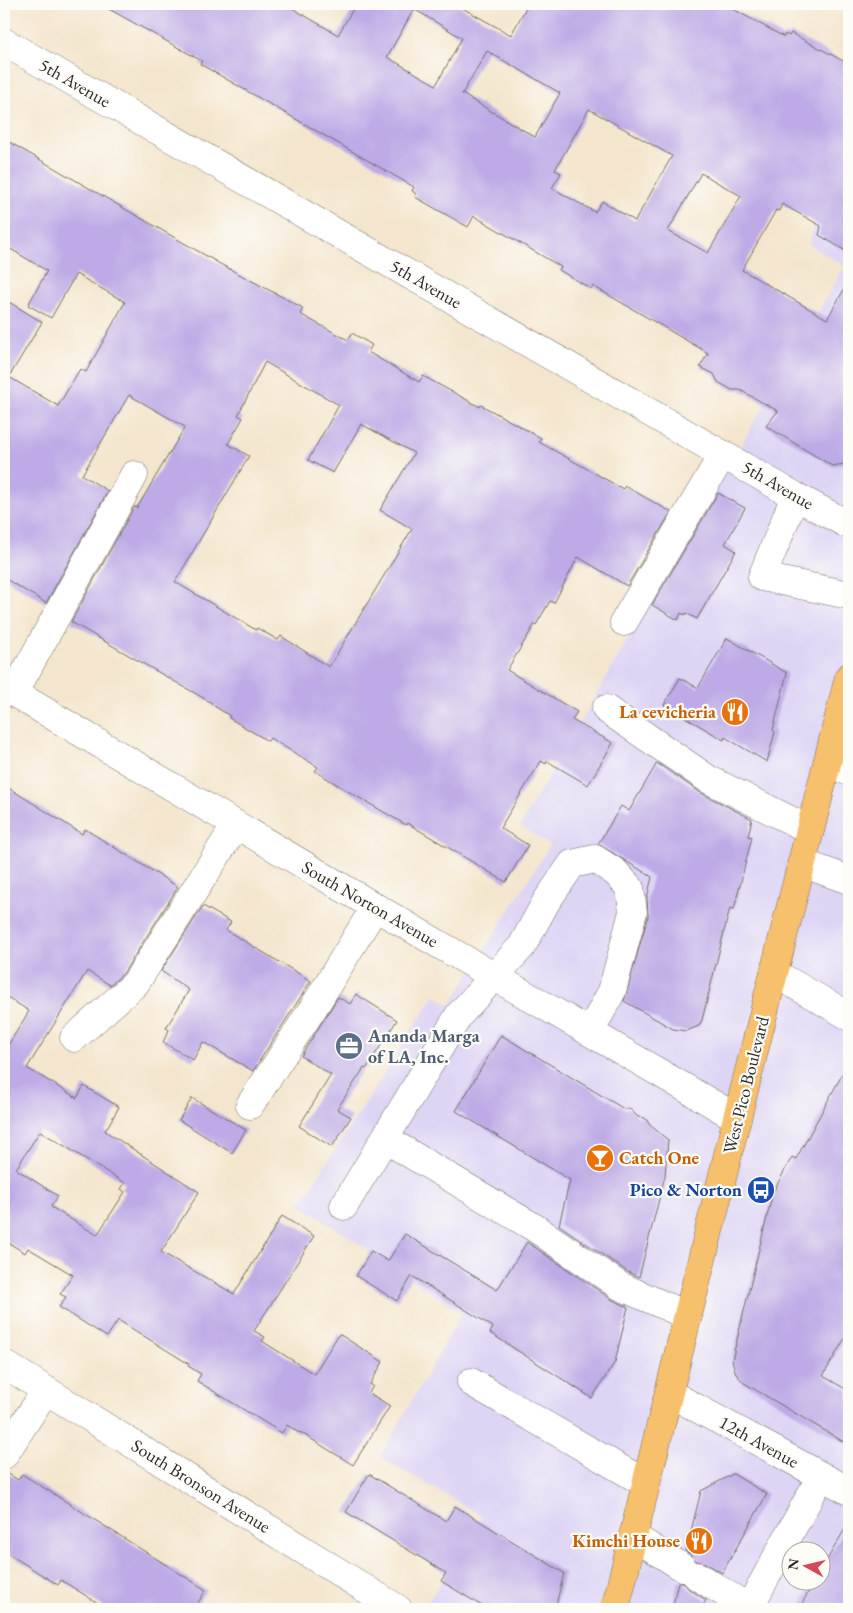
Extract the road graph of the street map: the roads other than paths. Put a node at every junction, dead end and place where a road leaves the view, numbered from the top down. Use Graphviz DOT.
graph roads {
  1 [pos="4,42"];
  2 [pos="723,454"];
  3 [pos="134,475"];
  4 [pos="795,496"];
  5 [pos="849,525"];
  6 [pos="849,595"];
  7 [pos="624,622"];
  8 [pos="849,677"];
  9 [pos="9,690"];
  10 [pos="606,709"];
  11 [pos="839,767"];
  12 [pos="236,825"];
  13 [pos="810,830"];
  14 [pos="802,863"];
  15 [pos="849,880"];
  16 [pos="375,907"];
  17 [pos="774,973"];
  18 [pos="495,977"];
  19 [pos="849,1016"];
  20 [pos="590,1032"];
  21 [pos="74,1038"];
  22 [pos="250,1105"];
  23 [pos="737,1118"];
  24 [pos="385,1139"];
  25 [pos="344,1206"];
  26 [pos="688,1316"];
  27 [pos="4,1364"];
  28 [pos="471,1382"];
  29 [pos="46,1390"];
  30 [pos="669,1393"];
  31 [pos="4,1455"];
  32 [pos="821,1476"];
  33 [pos="645,1483"];
  34 [pos="849,1491"];
  35 [pos="633,1536"];
  36 [pos="398,1609"];
  37 [pos="615,1609"];
  1 -- 2 [label="street, 5th Avenue"];
  2 -- 4 [label="street, 5th Avenue"];
  2 -- 7 [label="street"];
  3 -- 9 [label="street"];
  4 -- 5 [label="street, 5th Avenue"];
  4 -- 6 [label="street"];
  8 -- 11 [label="main road, West Pico Boulevard"];
  9 -- 12 [label="street, South Norton Avenue"];
  10 -- 13 [label="street"];
  11 -- 13 [label="main road, West Pico Boulevard"];
  12 -- 16 [label="street, South Norton Avenue"];
  12 -- 21 [label="street"];
  13 -- 14 [label="main road, West Pico Boulevard"];
  14 -- 15 [label="street"];
  14 -- 17 [label="main road, West Pico Boulevard"];
  16 -- 18 [label="street, South Norton Avenue"];
  16 -- 22 [label="street"];
  17 -- 19 [label="street"];
  17 -- 23 [label="main road, West Pico Boulevard"];
  18 -- 20 [label="street, South Norton Avenue"];
  18 -- 20 [label="street"];
  18 -- 24 [label="street"];
  20 -- 23 [label="street, South Norton Avenue"];
  23 -- 26 [label="main road, West Pico Boulevard"];
  24 -- 25 [label="street"];
  24 -- 26 [label="street"];
  26 -- 30 [label="main road, West Pico Boulevard"];
  27 -- 29 [label="street, South Bronson Avenue"];
  28 -- 33 [label="street"];
  29 -- 31 [label="street"];
  29 -- 36 [label="street, South Bronson Avenue"];
  30 -- 32 [label="street, 12th Avenue"];
  30 -- 33 [label="main road, West Pico Boulevard"];
  32 -- 34 [label="street, 12th Avenue"];
  32 -- 35 [label="street"];
  33 -- 35 [label="main road, West Pico Boulevard"];
  35 -- 37 [label="main road, West Pico Boulevard"];
}
